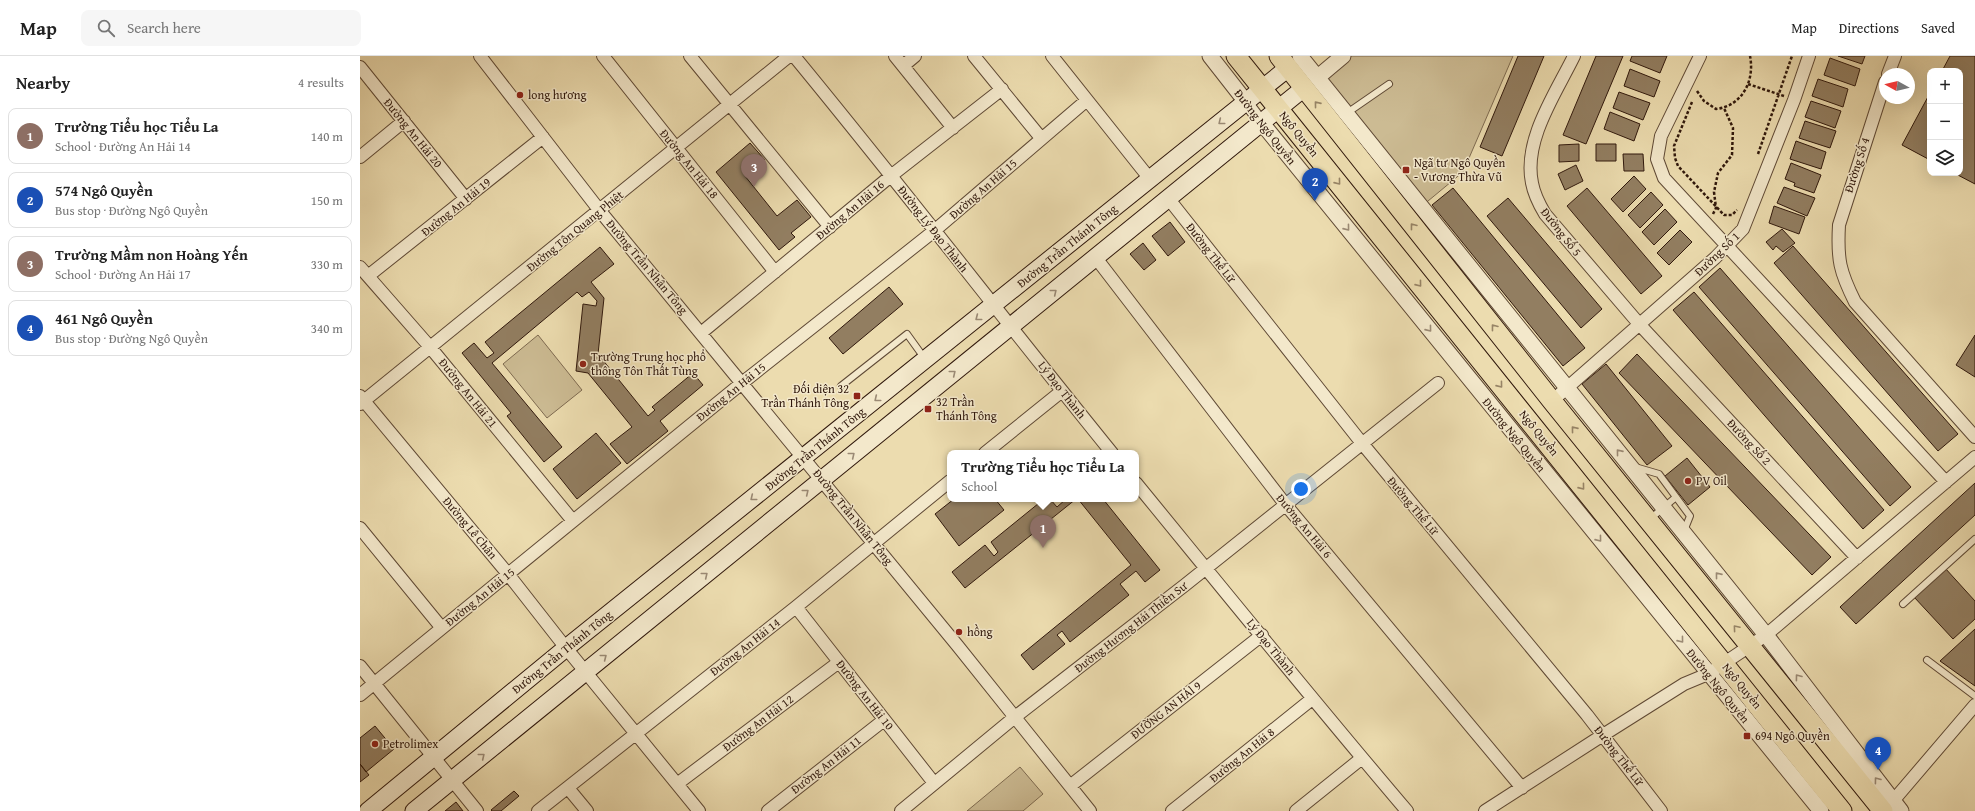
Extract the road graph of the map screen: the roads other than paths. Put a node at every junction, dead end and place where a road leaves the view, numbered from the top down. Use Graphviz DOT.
graph roads {
  1 [pos="480,56"];
  2 [pos="603,56"];
  3 [pos="690,56"];
  4 [pos="789,56"];
  5 [pos="794,56"];
  6 [pos="895,56"];
  7 [pos="915,56"];
  8 [pos="974,56"];
  9 [pos="1052,56"];
  10 [pos="1210,56"];
  11 [pos="1236,56"];
  12 [pos="1343,56"];
  13 [pos="1574,56"];
  14 [pos="1700,56"];
  15 [pos="1809,56"];
  16 [pos="1895,56"];
  17 [pos="1295,59"];
  18 [pos="903,66"];
  19 [pos="360,67"];
  20 [pos="1890,68"];
  21 [pos="1311,83"];
  22 [pos="1390,84"];
  23 [pos="1002,89"];
  24 [pos="1262,89"];
  25 [pos="1087,100"];
  26 [pos="1879,100"];
  27 [pos="1246,102"];
  28 [pos="729,105"];
  29 [pos="1278,108"];
  30 [pos="1347,113"];
  31 [pos="404,121"];
  32 [pos="1261,122"];
  33 [pos="953,128"];
  34 [pos="543,137"];
  35 [pos="1041,138"];
  36 [pos="676,148"];
  37 [pos="360,157"];
  38 [pos="892,175"];
  39 [pos="1150,179"];
  40 [pos="1168,198"];
  41 [pos="466,199"];
  42 [pos="600,211"];
  43 [pos="830,226"];
  44 [pos="934,231"];
  45 [pos="1727,247"];
  46 [pos="1096,258"];
  47 [pos="360,267"];
  48 [pos="775,272"];
  49 [pos="368,276"];
  50 [pos="994,306"];
  51 [pos="1640,325"];
  52 [pos="1012,327"];
  53 [pos="701,333"];
  54 [pos="430,347"];
  55 [pos="926,360"];
  56 [pos="742,383"];
  57 [pos="1438,383"];
  58 [pos="841,386"];
  59 [pos="1568,388"];
  60 [pos="1062,391"];
  61 [pos="361,400"];
  62 [pos="1552,401"];
  63 [pos="1975,437"];
  64 [pos="1361,442"];
  65 [pos="989,450"];
  66 [pos="1110,450"];
  67 [pos="1975,457"];
  68 [pos="804,458"];
  69 [pos="1630,466"];
  70 [pos="822,480"];
  71 [pos="1946,482"];
  72 [pos="947,483"];
  73 [pos="1139,487"];
  74 [pos="1676,497"];
  75 [pos="1285,504"];
  76 [pos="1664,507"];
  77 [pos="1648,520"];
  78 [pos="573,522"];
  79 [pos="360,528"];
  80 [pos="1684,532"];
  81 [pos="1975,539"];
  82 [pos="874,543"];
  83 [pos="1857,558"];
  84 [pos="1206,569"];
  85 [pos="508,574"];
  86 [pos="1903,604"];
  87 [pos="796,607"];
  88 [pos="442,627"];
  89 [pos="1262,635"];
  90 [pos="1758,640"];
  91 [pos="566,648"];
  92 [pos="1927,660"];
  93 [pos="839,662"];
  94 [pos="360,666"];
  95 [pos="1716,668"];
  96 [pos="586,671"];
  97 [pos="374,684"];
  98 [pos="360,695"];
  99 [pos="1975,696"];
  100 [pos="1312,699"];
  101 [pos="1975,705"];
  102 [pos="1015,717"];
  103 [pos="884,720"];
  104 [pos="636,733"];
  105 [pos="1602,735"];
  106 [pos="433,758"];
  107 [pos="1362,758"];
  108 [pos="451,781"];
  109 [pos="934,783"];
  110 [pos="677,784"];
  111 [pos="1070,786"];
  112 [pos="568,788"];
  113 [pos="1522,788"];
  114 [pos="1893,808"];
  115 [pos="368,811"];
  116 [pos="414,811"];
  117 [pos="477,811"];
  118 [pos="538,811"];
  119 [pos="586,811"];
  120 [pos="699,811"];
  121 [pos="768,811"];
  122 [pos="901,811"];
  123 [pos="1090,811"];
  124 [pos="1172,811"];
  125 [pos="1296,811"];
  126 [pos="1407,811"];
  127 [pos="1485,811"];
  128 [pos="1661,811"];
  129 [pos="1820,811"];
  130 [pos="1842,811"];
  1 -- 34 [label="street, Đường Trần Nhân Tông"];
  2 -- 36 [label="street, Đường An Hải 18"];
  3 -- 28 [label="street"];
  4 -- 28 [label="street, Đường Tôn Quang Phiệt"];
  5 -- 38 [label="street, Đường Lý Đạo Thành"];
  6 -- 18 [label="street"];
  7 -- 18 [label="street"];
  8 -- 23 [label="street"];
  9 -- 25 [label="street"];
  10 -- 27 [label="street, Đường Ngô Quyền"];
  11 -- 24 [label="highway, Ngô Quyền"];
  12 -- 21 [label="street"];
  13 -- 51 [label="street, Đường Số 5"];
  14 -- 45 [label="street"];
  15 -- 45 [label="street, Đường Số 1"];
  16 -- 20 [label="street"];
  17 -- 21 [label="highway"];
  17 -- 24 [label="main road, Đường Trần Thánh Tông"];
  18 -- 33 [label="street"];
  19 -- 31 [label="street, Đường An Hải 20"];
  21 -- 29 [label="main road"];
  21 -- 30 [label="street"];
  62 -- 21 [label="highway, one-way"];
  22 -- 30 [label="lane"];
  23 -- 33 [label="street, Đường An Hải 16"];
  23 -- 35 [label="street"];
  24 -- 27 [label="main road, Đường Trần Thánh Tông"];
  24 -- 29 [label="highway, Ngô Quyền"];
  25 -- 35 [label="street, Đường An Hải 15"];
  25 -- 39 [label="street"];
  26 -- 63 [label="street, Đường Số 4"];
  27 -- 32 [label="street, Đường Ngô Quyền"];
  27 -- 39 [label="main road, Đường Trần Thánh Tông, one-way"];
  28 -- 36 [label="street, Đường Tôn Quang Phiệt"];
  28 -- 43 [label="street"];
  29 -- 32 [label="main road"];
  29 -- 95 [label="highway, Ngô Quyền, one-way"];
  30 -- 59 [label="street"];
  31 -- 37 [label="street"];
  31 -- 41 [label="street, Đường An Hải 20"];
  32 -- 40 [label="main road"];
  32 -- 95 [label="street, Đường Ngô Quyền, one-way"];
  33 -- 38 [label="street, Đường An Hải 16"];
  34 -- 41 [label="street, Đường An Hải 19"];
  34 -- 42 [label="street, Đường Trần Nhân Tông"];
  35 -- 44 [label="street, Đường An Hải 15"];
  36 -- 42 [label="street, Đường Tôn Quang Phiệt"];
  36 -- 48 [label="street, Đường An Hải 18"];
  38 -- 43 [label="street, Đường An Hải 16"];
  38 -- 44 [label="street, Đường Lý Đạo Thành"];
  39 -- 50 [label="main road, Đường Trần Thánh Tông"];
  40 -- 46 [label="main road"];
  40 -- 64 [label="street, Đường Thế Lữ"];
  41 -- 49 [label="street, Đường An Hải 19"];
  42 -- 53 [label="street, Đường Trần Nhân Tông"];
  42 -- 54 [label="street, Đường Tôn Quang Phiệt"];
  43 -- 48 [label="street, Đường An Hải 16"];
  44 -- 50 [label="street, Đường Lý Đạo Thành"];
  44 -- 56 [label="street, Đường An Hải 15"];
  45 -- 51 [label="street, Đường Số 1"];
  45 -- 71 [label="street"];
  52 -- 46 [label="main road, one-way"];
  46 -- 75 [label="street, Đường An Hải 6"];
  47 -- 49 [label="street, Đường An Hải 21"];
  48 -- 53 [label="street, Đường An Hải 16"];
  49 -- 54 [label="street, Đường An Hải 21"];
  50 -- 52 [label="street, Đường Lý Đạo Thành"];
  50 -- 55 [label="main road, Đường Trần Thánh Tông, one-way"];
  51 -- 59 [label="street, Đường Số 1"];
  51 -- 83 [label="street, Đường Số 2"];
  52 -- 60 [label="street, Lý Đạo Thành"];
  70 -- 52 [label="main road, one-way"];
  53 -- 56 [label="street, Đường Trần Nhân Tông"];
  54 -- 61 [label="street, Đường Tôn Quang Phiệt"];
  54 -- 78 [label="street, Đường An Hải 21"];
  55 -- 58 [label="lane"];
  55 -- 68 [label="main road, Đường Trần Thánh Tông, one-way"];
  56 -- 68 [label="street, Đường Trần Nhân Tông"];
  56 -- 78 [label="street, Đường An Hải 15"];
  57 -- 64 [label="street, Đường Hương Hải Thiền Sư"];
  59 -- 62 [label="street, Đường Số 1"];
  69 -- 59 [label="street, one-way"];
  60 -- 65 [label="street"];
  60 -- 66 [label="street, Lý Đạo Thành"];
  61 -- 85 [label="street, Đường Lê Chân"];
  77 -- 62 [label="highway, one-way"];
  64 -- 75 [label="street, Đường Hương Hải Thiền Sư"];
  64 -- 105 [label="street, Đường Thế Lữ"];
  67 -- 71 [label="street"];
  68 -- 70 [label="street, Đường Trần Nhân Tông"];
  68 -- 91 [label="main road, Đường Trần Thánh Tông, one-way"];
  69 -- 74 [label="lane"];
  69 -- 76 [label="street"];
  70 -- 82 [label="street, Đường Trần Nhân Tông"];
  96 -- 70 [label="main road, one-way"];
  71 -- 83 [label="street"];
  72 -- 82 [label="street, Đường An Hải 14"];
  73 -- 84 [label="street, Lý Đạo Thành"];
  74 -- 76 [label="lane"];
  74 -- 80 [label="lane"];
  75 -- 84 [label="street, Đường Hương Hải Thiền Sư"];
  75 -- 113 [label="street, Đường An Hải 6"];
  76 -- 77 [label="lane"];
  76 -- 80 [label="street"];
  90 -- 77 [label="highway, one-way"];
  78 -- 85 [label="street, Đường An Hải 15"];
  79 -- 88 [label="street"];
  90 -- 80 [label="street, one-way"];
  81 -- 86 [label="lane"];
  82 -- 87 [label="street, Đường An Hải 14"];
  82 -- 102 [label="street, Đường Trần Nhân Tông"];
  83 -- 90 [label="street"];
  84 -- 89 [label="street, Lý Đạo Thành"];
  84 -- 102 [label="street, Đường Hương Hải Thiền Sư"];
  85 -- 88 [label="street, Đường An Hải 15"];
  85 -- 91 [label="street, Đường Lê Chân"];
  87 -- 93 [label="street, Đường An Hải 10"];
  87 -- 104 [label="street, Đường An Hải 14"];
  88 -- 97 [label="street, Đường An Hải 15"];
  89 -- 100 [label="street, Lý Đạo Thành"];
  89 -- 111 [label="street, ĐƯỜNG AN HẢl 9"];
  90 -- 95 [label="street"];
  114 -- 90 [label="highway, one-way"];
  91 -- 96 [label="street, Đường Lê Chân"];
  91 -- 106 [label="main road, Đường Trần Thánh Tông"];
  92 -- 99 [label="lane"];
  93 -- 103 [label="street, Đường An Hải 10"];
  93 -- 110 [label="street, Đường An Hải 12"];
  94 -- 97 [label="street"];
  95 -- 105 [label="street"];
  95 -- 129 [label="street, Đường Ngô Quyền"];
  95 -- 130 [label="highway, Ngô Quyền"];
  96 -- 104 [label="street, Đường Lê Chân"];
  108 -- 96 [label="main road, one-way"];
  97 -- 98 [label="street, Đường An Hải 15"];
  97 -- 106 [label="street"];
  100 -- 107 [label="street, Lý Đạo Thành"];
  100 -- 124 [label="street, Đường An Hải 8"];
  101 -- 114 [label="street"];
  102 -- 109 [label="street, Đường Hương Hải Thiền Sư"];
  102 -- 111 [label="street, Đường Trần Nhân Tông"];
  103 -- 109 [label="street, Đường An Hải 10"];
  103 -- 121 [label="street, Đường An Hải 11"];
  104 -- 110 [label="street, Đường Lê Chân"];
  104 -- 112 [label="street, Đường An Hải 14"];
  105 -- 113 [label="street"];
  105 -- 128 [label="street, Đường Thế Lữ"];
  106 -- 108 [label="street"];
  106 -- 115 [label="main road, Đường Trần Thánh Tông"];
  107 -- 125 [label="street"];
  107 -- 126 [label="street, Lý Đạo Thành"];
  108 -- 116 [label="main road"];
  108 -- 117 [label="street"];
  109 -- 122 [label="street, Đường Hương Hải Thiền Sư"];
  110 -- 120 [label="street, Đường Lê Chân"];
  111 -- 123 [label="street, Đường Trần Nhân Tông"];
  112 -- 118 [label="street, Đường An Hải 14"];
  112 -- 119 [label="street"];
  113 -- 127 [label="street"];
}
